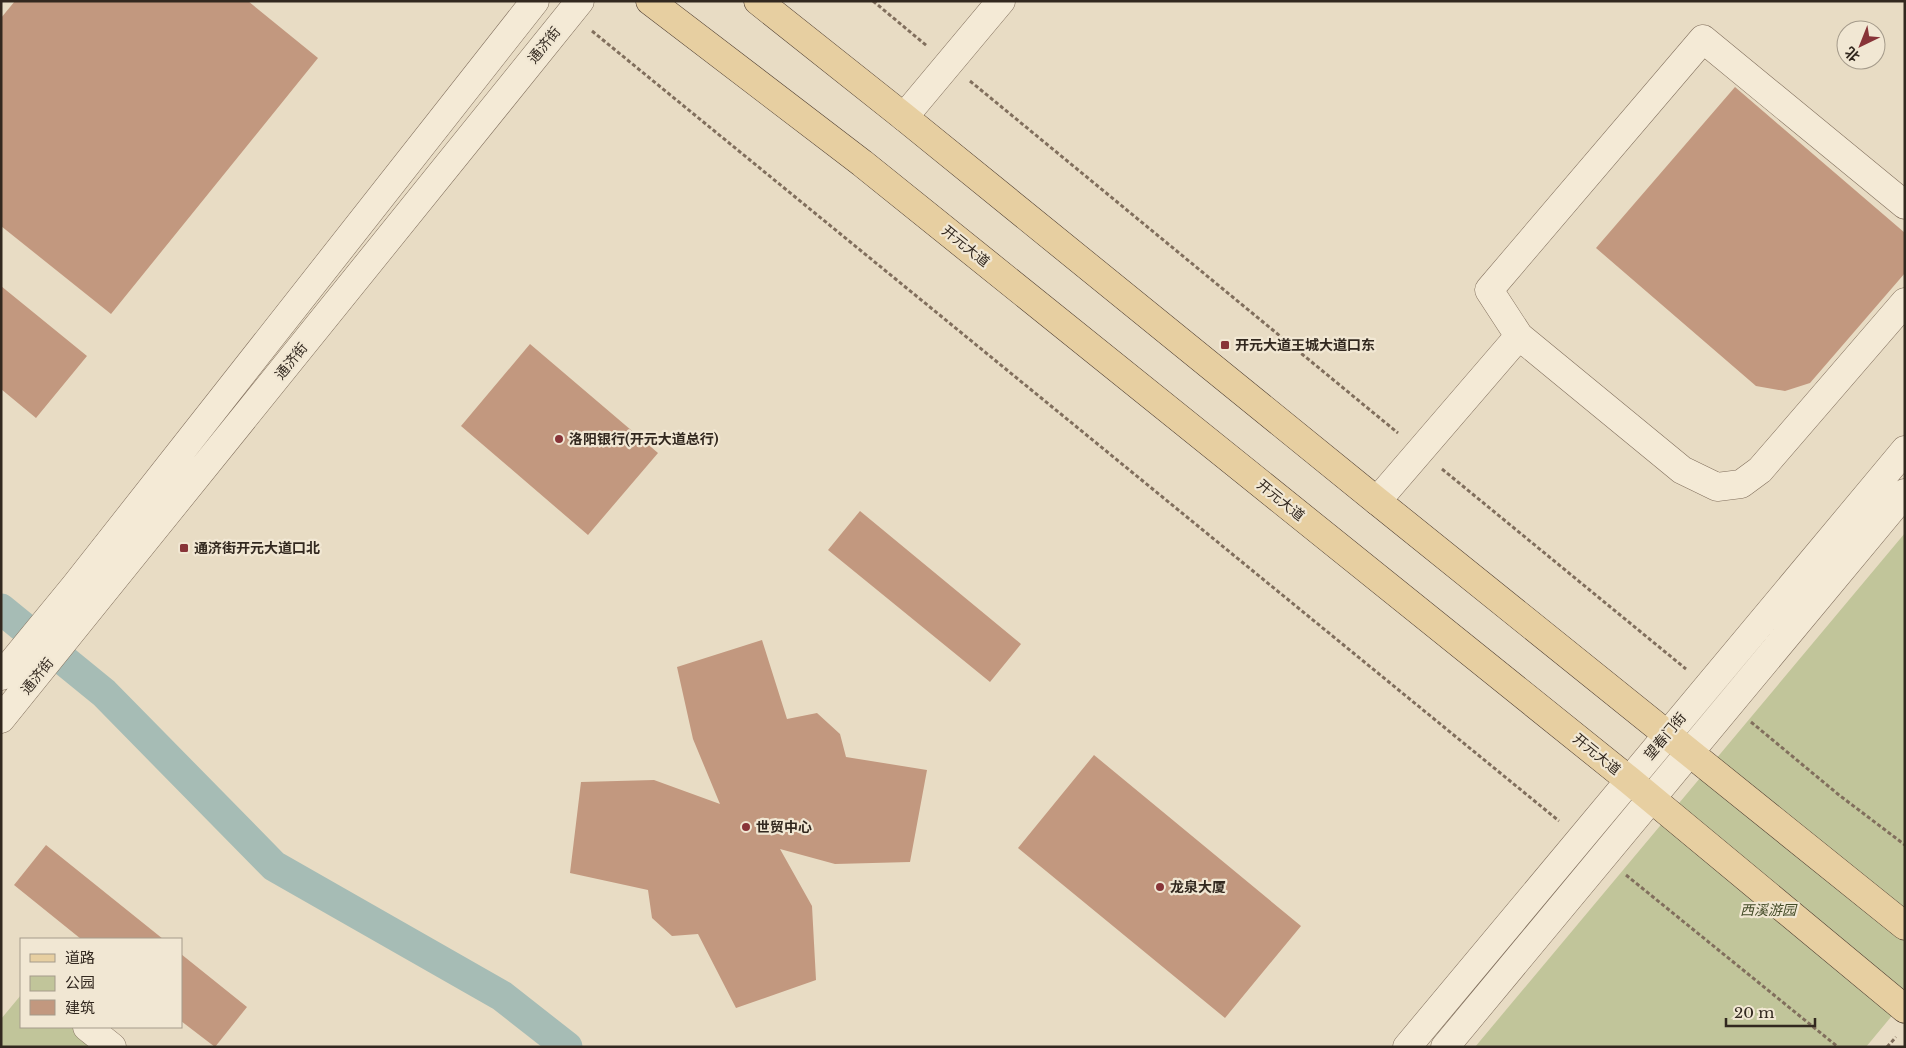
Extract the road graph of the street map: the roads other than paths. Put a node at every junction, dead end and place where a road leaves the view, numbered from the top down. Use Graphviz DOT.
graph roads {
  1 [pos="535,1"];
  2 [pos="650,1"];
  3 [pos="758,1"];
  4 [pos="1001,1"];
  5 [pos="575,7"];
  6 [pos="904,117"];
  7 [pos="1905,206"];
  8 [pos="1905,302"];
  9 [pos="1519,336"];
  10 [pos="1905,450"];
  11 [pos="1905,493"];
  12 [pos="1377,501"];
  13 [pos="1,676"];
  14 [pos="1,719"];
  15 [pos="1666,734"];
  16 [pos="1689,752"];
  17 [pos="1629,780"];
  18 [pos="1651,799"];
  19 [pos="1905,926"];
  20 [pos="1905,1009"];
  21 [pos="89,1028"];
  22 [pos="112,1047"];
  23 [pos="1407,1047"];
  24 [pos="1444,1047"];
  1 -- 13 [label="street, 通济街"];
  2 -- 17 [label="main road, 开元大道"];
  3 -- 6 [label="main road"];
  4 -- 6 [label="street"];
  5 -- 14 [label="street, 通济街"];
  6 -- 12 [label="main road"];
  7 -- 9 [label="street"];
  8 -- 9 [label="street"];
  9 -- 12 [label="street"];
  10 -- 15 [label="street, 望春门街"];
  11 -- 16 [label="street, 望春门街"];
  12 -- 15 [label="main road"];
  15 -- 16 [label="main road"];
  15 -- 17 [label="street, 望春门街"];
  16 -- 18 [label="street, 望春门街"];
  16 -- 19 [label="main road"];
  17 -- 18 [label="main road, 开元大道"];
  17 -- 23 [label="street, 望春门街"];
  18 -- 20 [label="main road, 开元大道"];
  18 -- 24 [label="street, 望春门街"];
  21 -- 22 [label="street"];
}
